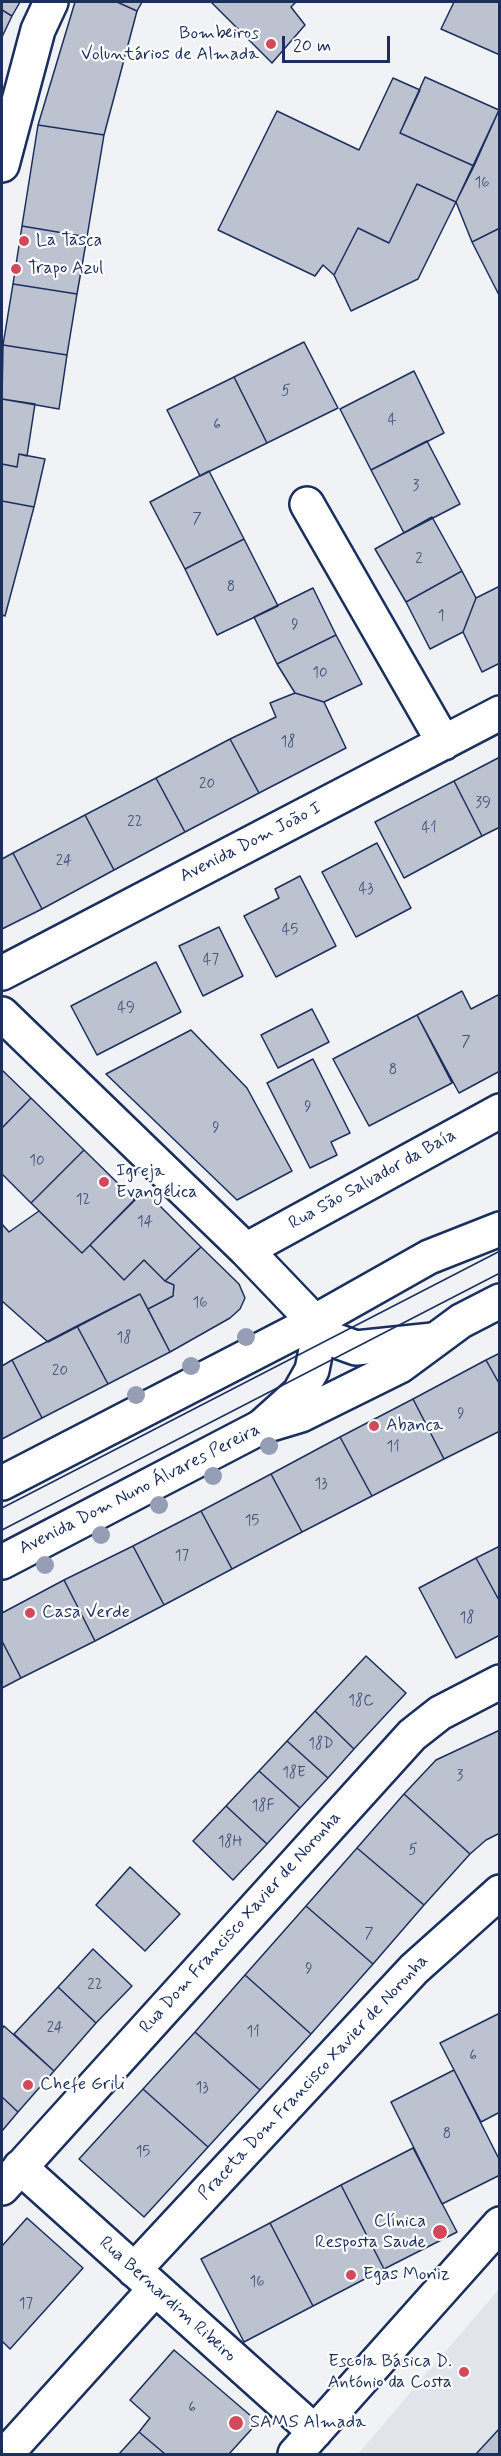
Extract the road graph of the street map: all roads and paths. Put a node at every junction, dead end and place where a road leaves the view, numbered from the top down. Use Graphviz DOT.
graph roads {
  1 [pos="51,2"];
  2 [pos="2,165"];
  3 [pos="307,504"];
  4 [pos="500,713"];
  5 [pos="444,743"];
  6 [pos="2,973"];
  7 [pos="2,1014"];
  8 [pos="500,1111"];
  9 [pos="500,1229"];
  10 [pos="246,1250"];
  11 [pos="500,1301"];
  12 [pos="312,1323"];
  13 [pos="433,1341"];
  14 [pos="261,1427"];
  15 [pos="2,1484"];
  16 [pos="2,1562"];
  17 [pos="500,1682"];
  18 [pos="500,1892"];
  19 [pos="11,2177"];
  20 [pos="500,2224"];
  21 [pos="145,2280"];
  22 [pos="305,2443"];
  23 [pos="6,2454"];
  1 -- 2 [label="street"];
  3 -- 5 [label="street"];
  4 -- 5 [label="street, Avenida Dom João I"];
  5 -- 6 [label="street, Avenida Dom João I"];
  7 -- 10 [label="street"];
  8 -- 10 [label="street, Rua São Salvador da Baía"];
  9 -- 12 [label="street"];
  10 -- 12 [label="street"];
  11 -- 13 [label="street, Avenida Dom Nuno Álvares Pereira"];
  12 -- 13 [label="street"];
  12 -- 14 [label="street"];
  12 -- 15 [label="street"];
  13 -- 14 [label="street, Avenida Dom Nuno Álvares Pereira"];
  14 -- 16 [label="street, Avenida Dom Nuno Álvares Pereira"];
  17 -- 19 [label="street, Rua Dom Francisco Xavier de Noronha"];
  18 -- 21 [label="street, Praceta Dom Francisco Xavier de Noronha"];
  19 -- 21 [label="street, Rua Bernardim Ribeiro"];
  20 -- 22 [label="street"];
  21 -- 22 [label="street, Rua Bernardim Ribeiro"];
  21 -- 23 [label="street, Praceta Dom Francisco Xavier de Noronha"];
}
